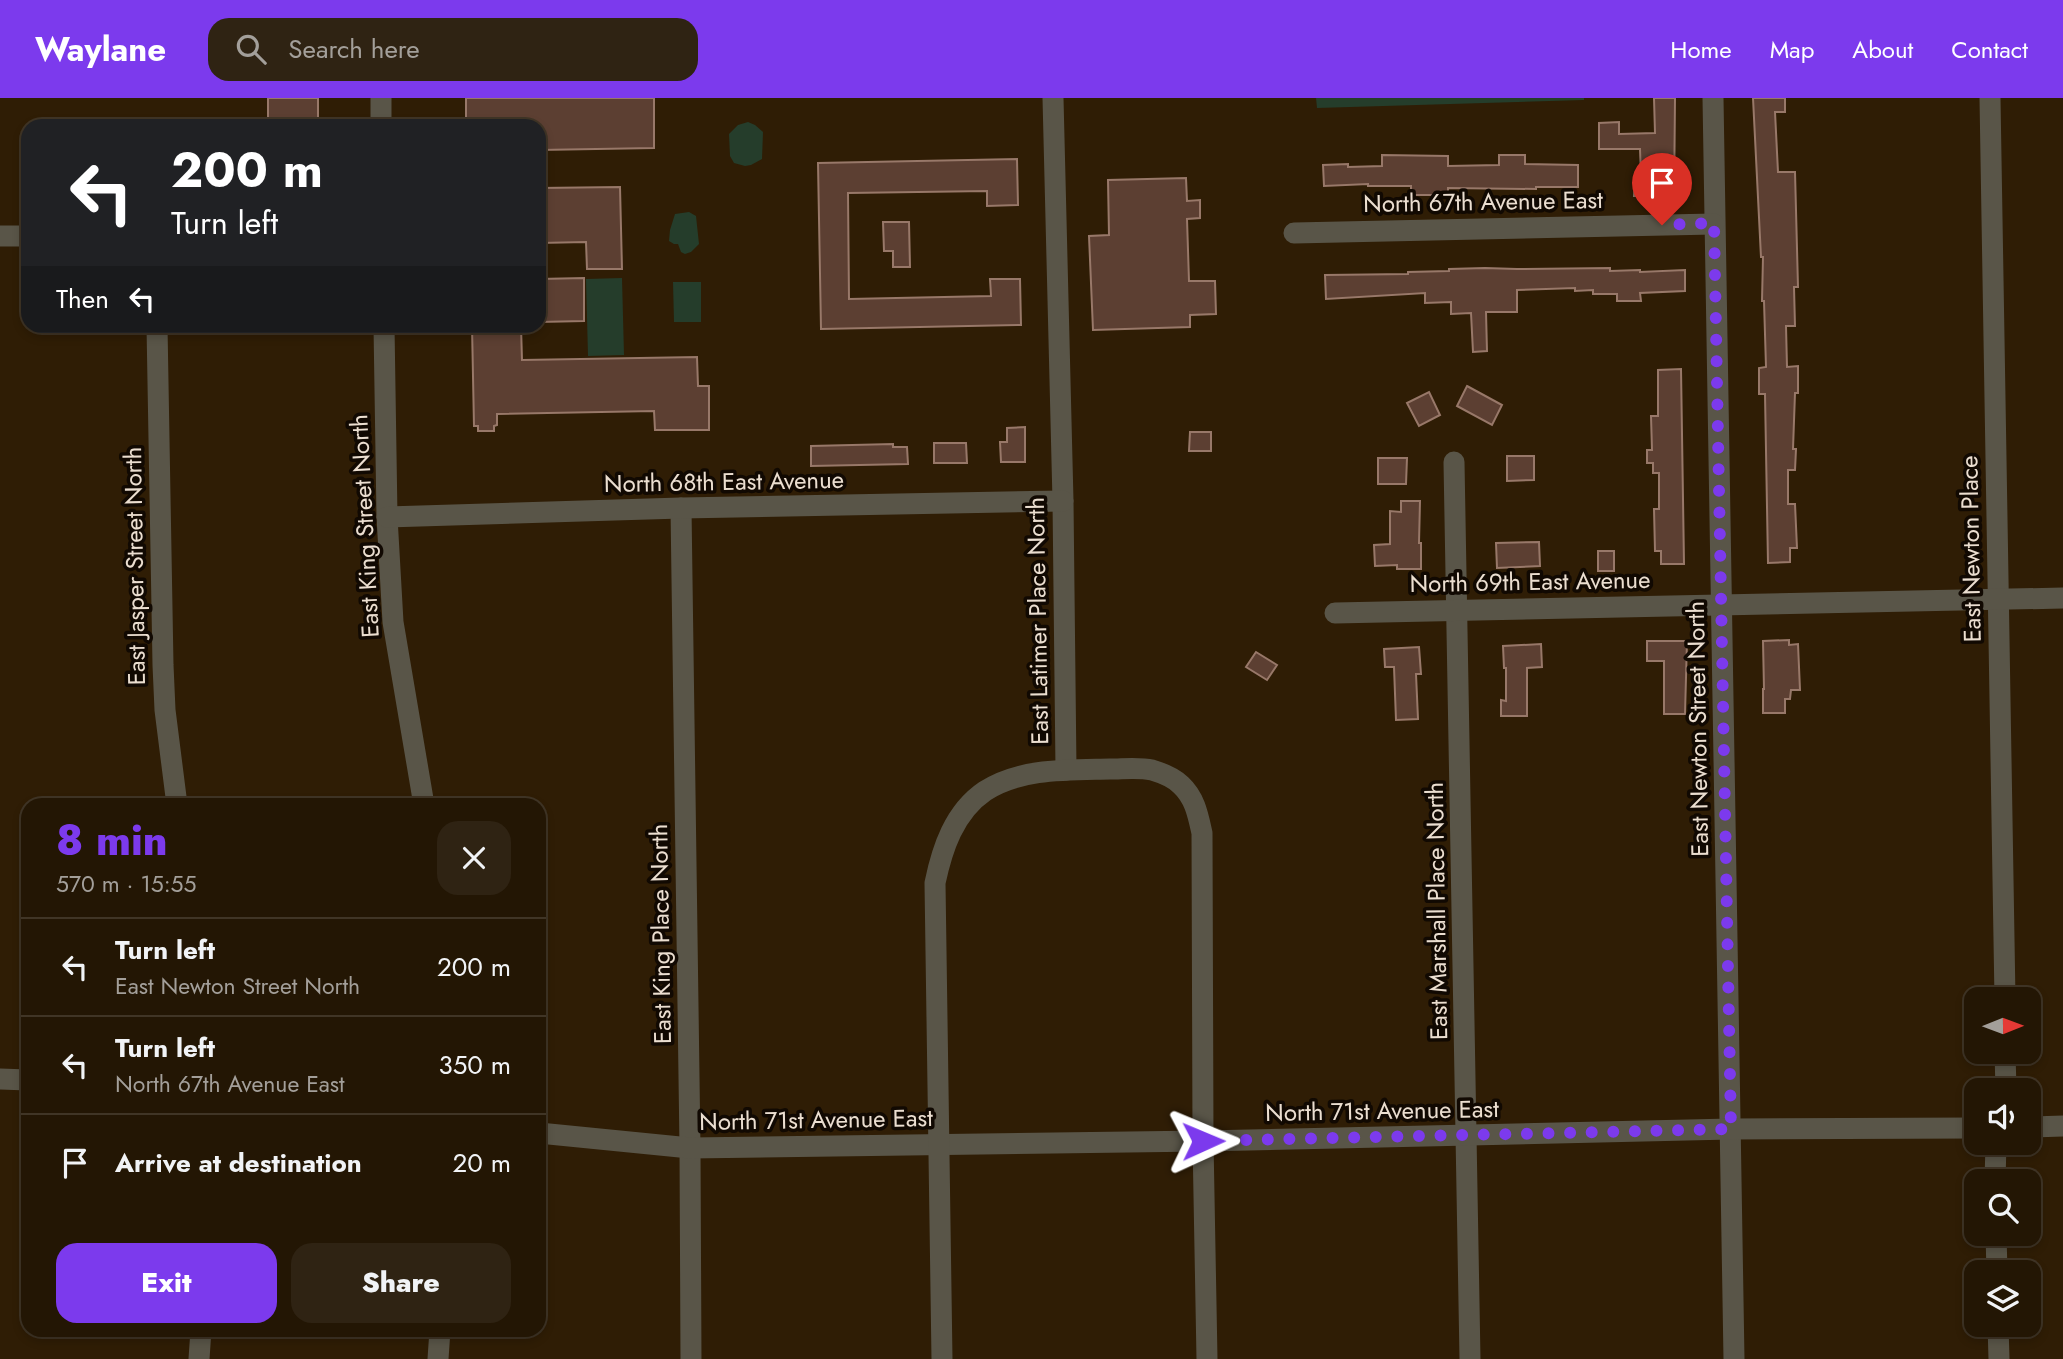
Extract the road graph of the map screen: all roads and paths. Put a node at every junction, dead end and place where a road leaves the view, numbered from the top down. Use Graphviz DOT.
graph roads {
  1 [pos="381,98"];
  2 [pos="1053,98"];
  3 [pos="1713,98"];
  4 [pos="1990,98"];
  5 [pos="381,119"];
  6 [pos="1714,223"];
  7 [pos="1294,233"];
  8 [pos="0,236"];
  9 [pos="21,236"];
  10 [pos="157,333"];
  11 [pos="384,333"];
  12 [pos="1454,462"];
  13 [pos="1063,501"];
  14 [pos="681,509"];
  15 [pos="387,517"];
  16 [pos="2063,598"];
  17 [pos="1998,599"];
  18 [pos="1722,605"];
  19 [pos="1458,610"];
  20 [pos="1335,612"];
  21 [pos="1066,770"];
  22 [pos="176,798"];
  23 [pos="423,798"];
  24 [pos="2005,987"];
  25 [pos="0,1079"];
  26 [pos="21,1080"];
  27 [pos="2063,1126"];
  28 [pos="2041,1127"];
  29 [pos="1964,1128"];
  30 [pos="1731,1129"];
  31 [pos="546,1134"];
  32 [pos="1467,1135"];
  33 [pos="1203,1141"];
  34 [pos="938,1145"];
  35 [pos="690,1149"];
  36 [pos="201,1337"];
  37 [pos="440,1337"];
  38 [pos="1998,1337"];
  39 [pos="199,1359"];
  40 [pos="438,1359"];
  41 [pos="691,1359"];
  42 [pos="942,1359"];
  43 [pos="1207,1359"];
  44 [pos="1470,1359"];
  45 [pos="1734,1359"];
  46 [pos="1999,1359"];
  1 -- 5 [label="street"];
  2 -- 13 [label="street, East Latimer Place North"];
  3 -- 6 [label="street, East Newton Street North"];
  4 -- 17 [label="street, East Newton Place"];
  6 -- 7 [label="street, North 67th Avenue East"];
  6 -- 18 [label="street, East Newton Street North"];
  8 -- 9 [label="street"];
  10 -- 22 [label="street, East Jasper Street North"];
  11 -- 15 [label="street, East King Street North"];
  12 -- 19 [label="street, East Marshall Place North"];
  13 -- 14 [label="street, North 68th East Avenue"];
  13 -- 21 [label="street, East Latimer Place North"];
  14 -- 15 [label="street, North 68th East Avenue"];
  14 -- 35 [label="street, East King Place North"];
  15 -- 23 [label="street, East King Street North"];
  16 -- 17 [label="street, North 69th East Avenue"];
  17 -- 18 [label="street, North 69th East Avenue"];
  17 -- 24 [label="street, East Newton Place"];
  18 -- 19 [label="street, North 69th East Avenue"];
  18 -- 30 [label="street, East Newton Street North"];
  19 -- 20 [label="street, North 69th East Avenue"];
  19 -- 32 [label="street, East Marshall Place North"];
  21 -- 33 [label="street"];
  21 -- 34 [label="street, East Latimer Place North"];
  25 -- 26 [label="street"];
  27 -- 28 [label="street"];
  29 -- 30 [label="street, North 71st Avenue East"];
  30 -- 32 [label="street, North 71st Avenue East"];
  30 -- 45 [label="street, East Newton Street North"];
  31 -- 35 [label="street, North 71st Avenue East"];
  32 -- 33 [label="street, North 71st Avenue East"];
  32 -- 44 [label="street, East Marshall Place North"];
  33 -- 34 [label="street, North 71st Avenue East"];
  33 -- 43 [label="street"];
  34 -- 35 [label="street, North 71st Avenue East"];
  34 -- 42 [label="street, East Latimer Place North"];
  35 -- 41 [label="street, East King Place North"];
  36 -- 39 [label="street"];
  37 -- 40 [label="street"];
  38 -- 46 [label="street"];
}
